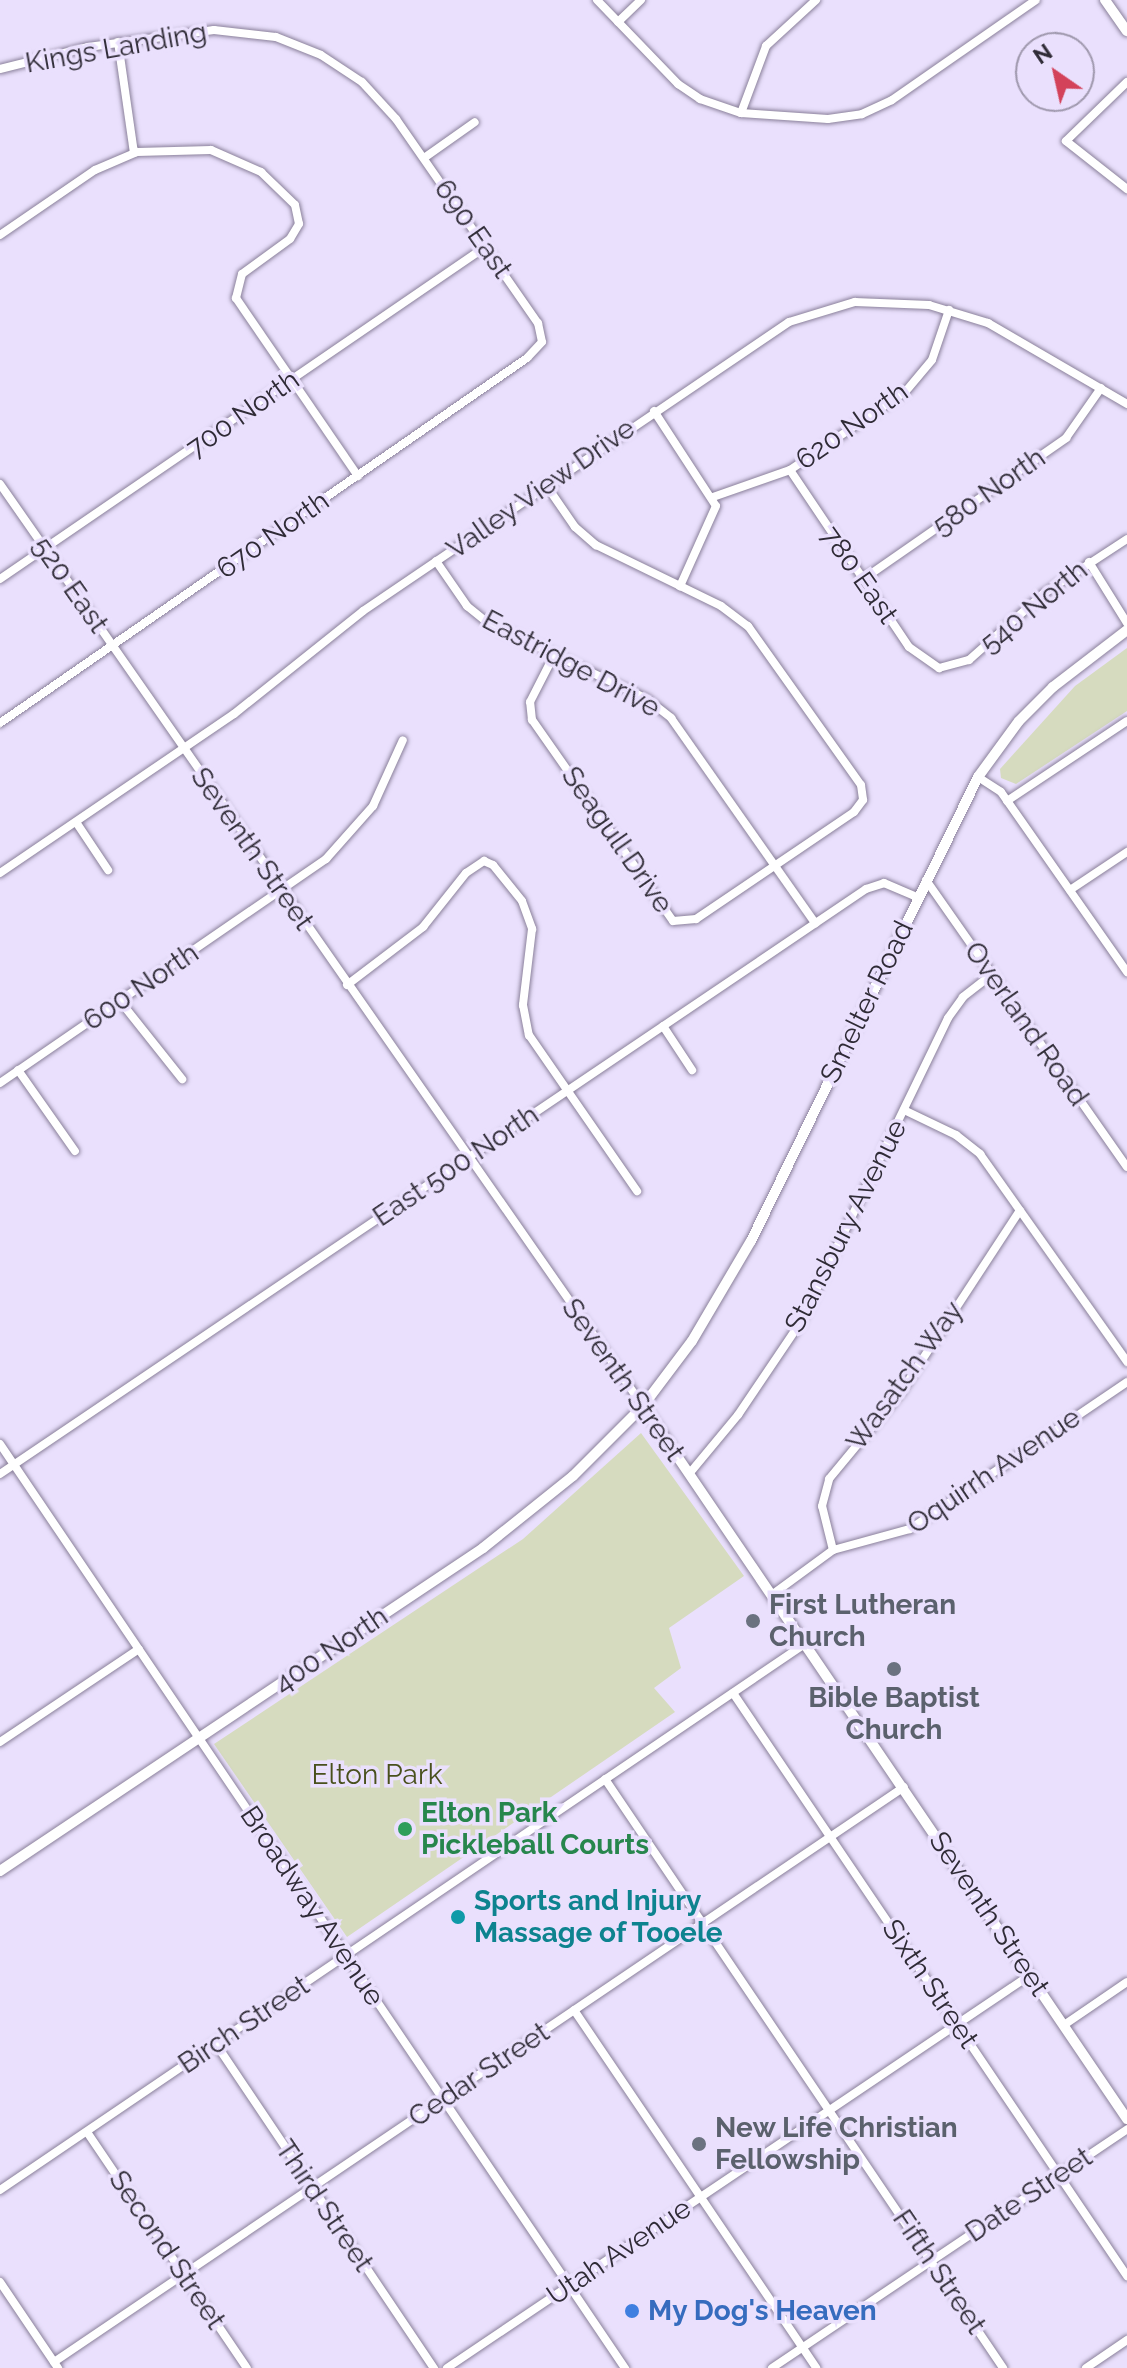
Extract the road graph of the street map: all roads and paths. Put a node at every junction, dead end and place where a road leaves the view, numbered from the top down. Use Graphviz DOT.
graph roads {
  1 [pos="597,0"];
  2 [pos="641,0"];
  3 [pos="816,0"];
  4 [pos="1036,0"];
  5 [pos="1105,0"];
  6 [pos="618,22"];
  7 [pos="1127,31"];
  8 [pos="118,42"];
  9 [pos="0,69"];
  10 [pos="1127,82"];
  11 [pos="741,113"];
  12 [pos="396,119"];
  13 [pos="475,122"];
  14 [pos="134,153"];
  15 [pos="424,158"];
  16 [pos="1127,189"];
  17 [pos="0,235"];
  18 [pos="485,247"];
  19 [pos="949,310"];
  20 [pos="542,342"];
  21 [pos="290,381"];
  22 [pos="1101,388"];
  23 [pos="1127,404"];
  24 [pos="654,411"];
  25 [pos="790,470"];
  26 [pos="358,476"];
  27 [pos="0,484"];
  28 [pos="546,485"];
  29 [pos="713,497"];
  30 [pos="1127,539"];
  31 [pos="45,548"];
  32 [pos="436,561"];
  33 [pos="1089,562"];
  34 [pos="0,579"];
  35 [pos="862,580"];
  36 [pos="680,586"];
  37 [pos="1127,623"];
  38 [pos="1127,630"];
  39 [pos="112,646"];
  40 [pos="554,655"];
  41 [pos="939,668"];
  42 [pos="1127,721"];
  43 [pos="0,723"];
  44 [pos="403,740"];
  45 [pos="182,750"];
  46 [pos="978,777"];
  47 [pos="1007,801"];
  48 [pos="76,822"];
  49 [pos="1127,852"];
  50 [pos="775,865"];
  51 [pos="108,870"];
  52 [pos="0,873"];
  53 [pos="926,880"];
  54 [pos="1070,890"];
  55 [pos="282,892"];
  56 [pos="917,897"];
  57 [pos="815,923"];
  58 [pos="1127,972"];
  59 [pos="992,974"];
  60 [pos="347,985"];
  61 [pos="120,1001"];
  62 [pos="663,1026"];
  63 [pos="18,1070"];
  64 [pos="692,1070"];
  65 [pos="182,1079"];
  66 [pos="0,1083"];
  67 [pos="565,1092"];
  68 [pos="904,1110"];
  69 [pos="75,1151"];
  70 [pos="467,1159"];
  71 [pos="1127,1167"];
  72 [pos="637,1191"];
  73 [pos="1020,1210"];
  74 [pos="1127,1362"];
  75 [pos="1127,1382"];
  76 [pos="643,1406"];
  77 [pos="0,1444"];
  78 [pos="14,1465"];
  79 [pos="0,1474"];
  80 [pos="689,1474"];
  81 [pos="833,1550"];
  82 [pos="773,1594"];
  83 [pos="806,1643"];
  84 [pos="139,1649"];
  85 [pos="733,1693"];
  86 [pos="199,1738"];
  87 [pos="0,1742"];
  88 [pos="605,1779"];
  89 [pos="904,1787"];
  90 [pos="831,1837"];
  91 [pos="0,1871"];
  92 [pos="703,1923"];
  93 [pos="346,1956"];
  94 [pos="1030,1975"];
  95 [pos="1127,1982"];
  96 [pos="574,2010"];
  97 [pos="957,2024"];
  98 [pos="1064,2025"];
  99 [pos="216,2044"];
  100 [pos="443,2099"];
  101 [pos="829,2110"];
  102 [pos="1127,2119"];
  103 [pos="1127,2129"];
  104 [pos="87,2132"];
  105 [pos="1059,2175"];
  106 [pos="312,2188"];
  107 [pos="0,2190"];
  108 [pos="700,2197"];
  109 [pos="931,2261"];
  110 [pos="183,2274"];
  111 [pos="1127,2276"];
  112 [pos="0,2282"];
  113 [pos="569,2286"];
  114 [pos="1127,2340"];
  115 [pos="802,2348"];
  116 [pos="56,2365"];
  117 [pos="247,2368"];
  118 [pos="434,2368"];
  119 [pos="447,2368"];
  120 [pos="625,2368"];
  121 [pos="772,2368"];
  122 [pos="816,2368"];
  123 [pos="1003,2368"];
  124 [pos="1086,2368"];
  1 -- 6 [label="street"];
  2 -- 6 [label="street"];
  3 -- 11 [label="street"];
  4 -- 11 [label="street"];
  5 -- 7 [label="street"];
  6 -- 11 [label="street"];
  8 -- 9 [label="street, Kings Landing"];
  8 -- 12 [label="street, Kings Landing"];
  8 -- 14 [label="street"];
  10 -- 16 [label="street"];
  12 -- 15 [label="street, 690 East"];
  13 -- 15 [label="street"];
  14 -- 17 [label="street"];
  14 -- 21 [label="street"];
  15 -- 18 [label="street, 690 East"];
  18 -- 20 [label="street, 690 East"];
  18 -- 21 [label="street, 700 North"];
  19 -- 22 [label="street, Valley View Drive"];
  19 -- 24 [label="street, Valley View Drive"];
  19 -- 25 [label="street, 620 North"];
  20 -- 26 [label="street, 670 North"];
  21 -- 26 [label="street"];
  21 -- 31 [label="street, 700 North"];
  22 -- 23 [label="street, Valley View Drive"];
  22 -- 35 [label="street, 580 North"];
  24 -- 28 [label="street, Valley View Drive"];
  24 -- 29 [label="street"];
  25 -- 29 [label="street, 620 North"];
  25 -- 35 [label="street, 780 East"];
  26 -- 39 [label="street, 670 North"];
  27 -- 31 [label="street, 520 East"];
  28 -- 32 [label="street, Valley View Drive"];
  28 -- 36 [label="street"];
  29 -- 36 [label="street"];
  30 -- 33 [label="street, 540 North"];
  31 -- 34 [label="street, 700 North"];
  31 -- 39 [label="street, 520 East"];
  32 -- 40 [label="street, Eastridge Drive"];
  32 -- 45 [label="street, Valley View Drive"];
  33 -- 37 [label="street"];
  33 -- 41 [label="street, 540 North"];
  35 -- 41 [label="street, 780 East"];
  36 -- 50 [label="street"];
  38 -- 46 [label="street, Smelter Road"];
  39 -- 43 [label="street, 670 North"];
  39 -- 45 [label="street, Seventh Street"];
  40 -- 50 [label="street, Eastridge Drive"];
  40 -- 50 [label="street, Seagull Drive"];
  42 -- 47 [label="street"];
  44 -- 55 [label="street, 600 North"];
  45 -- 48 [label="street, Valley View Drive"];
  45 -- 55 [label="street, Seventh Street"];
  46 -- 47 [label="street"];
  46 -- 53 [label="street, Smelter Road"];
  47 -- 54 [label="street"];
  48 -- 51 [label="street"];
  48 -- 52 [label="street, Valley View Drive"];
  49 -- 54 [label="street"];
  50 -- 57 [label="street, Eastridge Drive"];
  53 -- 56 [label="street, Smelter Road"];
  53 -- 59 [label="street, Overland Road"];
  54 -- 58 [label="street"];
  55 -- 60 [label="street, Seventh Street"];
  55 -- 61 [label="street, 600 North"];
  56 -- 57 [label="street, East 500 North"];
  56 -- 76 [label="street, Smelter Road"];
  57 -- 62 [label="street, East 500 North"];
  59 -- 68 [label="street, Stansbury Avenue"];
  59 -- 71 [label="street, Overland Road"];
  60 -- 67 [label="street"];
  60 -- 70 [label="street, Seventh Street"];
  61 -- 63 [label="street, 600 North"];
  61 -- 65 [label="street"];
  62 -- 64 [label="street"];
  62 -- 67 [label="street, East 500 North"];
  63 -- 66 [label="street, 600 North"];
  63 -- 69 [label="street"];
  67 -- 70 [label="street, East 500 North"];
  67 -- 72 [label="street"];
  68 -- 73 [label="street"];
  68 -- 80 [label="street, Stansbury Avenue"];
  70 -- 76 [label="street, Seventh Street"];
  70 -- 78 [label="street, East 500 North"];
  73 -- 74 [label="street"];
  73 -- 81 [label="street, Wasatch Way"];
  75 -- 81 [label="street, Oquirrh Avenue"];
  76 -- 80 [label="street, Seventh Street"];
  76 -- 86 [label="street, 400 North"];
  77 -- 78 [label="street, Broadway Avenue"];
  78 -- 79 [label="street, East 500 North"];
  78 -- 84 [label="street, Broadway Avenue"];
  80 -- 82 [label="street, Seventh Street"];
  81 -- 82 [label="street, Oquirrh Avenue"];
  82 -- 83 [label="street, Seventh Street"];
  83 -- 85 [label="street, Birch Street"];
  83 -- 89 [label="street, Seventh Street"];
  84 -- 86 [label="street, Broadway Avenue"];
  84 -- 87 [label="street"];
  85 -- 88 [label="street, Birch Street"];
  85 -- 90 [label="street, Sixth Street"];
  86 -- 91 [label="street, 400 North"];
  86 -- 93 [label="street, Broadway Avenue"];
  88 -- 92 [label="street, Fifth Street"];
  88 -- 93 [label="street, Birch Street"];
  89 -- 90 [label="street, Cedar Street"];
  89 -- 94 [label="street, Seventh Street"];
  90 -- 92 [label="street, Cedar Street"];
  90 -- 97 [label="street, Sixth Street"];
  92 -- 96 [label="street, Cedar Street"];
  92 -- 101 [label="street, Fifth Street"];
  93 -- 99 [label="street, Birch Street"];
  93 -- 100 [label="street, Broadway Avenue"];
  94 -- 97 [label="street, Utah Avenue"];
  94 -- 98 [label="street, Seventh Street"];
  95 -- 98 [label="street"];
  96 -- 100 [label="street, Cedar Street"];
  96 -- 108 [label="street"];
  97 -- 101 [label="street, Utah Avenue"];
  97 -- 105 [label="street, Sixth Street"];
  98 -- 102 [label="street, Seventh Street"];
  99 -- 104 [label="street, Birch Street"];
  99 -- 106 [label="street, Third Street"];
  100 -- 106 [label="street, Cedar Street"];
  100 -- 113 [label="street, Broadway Avenue"];
  101 -- 108 [label="street, Utah Avenue"];
  101 -- 109 [label="street, Fifth Street"];
  103 -- 105 [label="street, Date Street"];
  104 -- 107 [label="street, Birch Street"];
  104 -- 110 [label="street, Second Street"];
  105 -- 109 [label="street, Date Street"];
  105 -- 111 [label="street, Sixth Street"];
  106 -- 110 [label="street, Cedar Street"];
  106 -- 118 [label="street, Third Street"];
  108 -- 113 [label="street, Utah Avenue"];
  108 -- 115 [label="street"];
  109 -- 115 [label="street, Date Street"];
  109 -- 123 [label="street, Fifth Street"];
  110 -- 116 [label="street, Cedar Street"];
  110 -- 117 [label="street, Second Street"];
  112 -- 116 [label="street"];
  113 -- 119 [label="street, Utah Avenue"];
  113 -- 120 [label="street, Broadway Avenue"];
  114 -- 124 [label="street"];
  115 -- 121 [label="street, Date Street"];
  115 -- 122 [label="street"];
}
